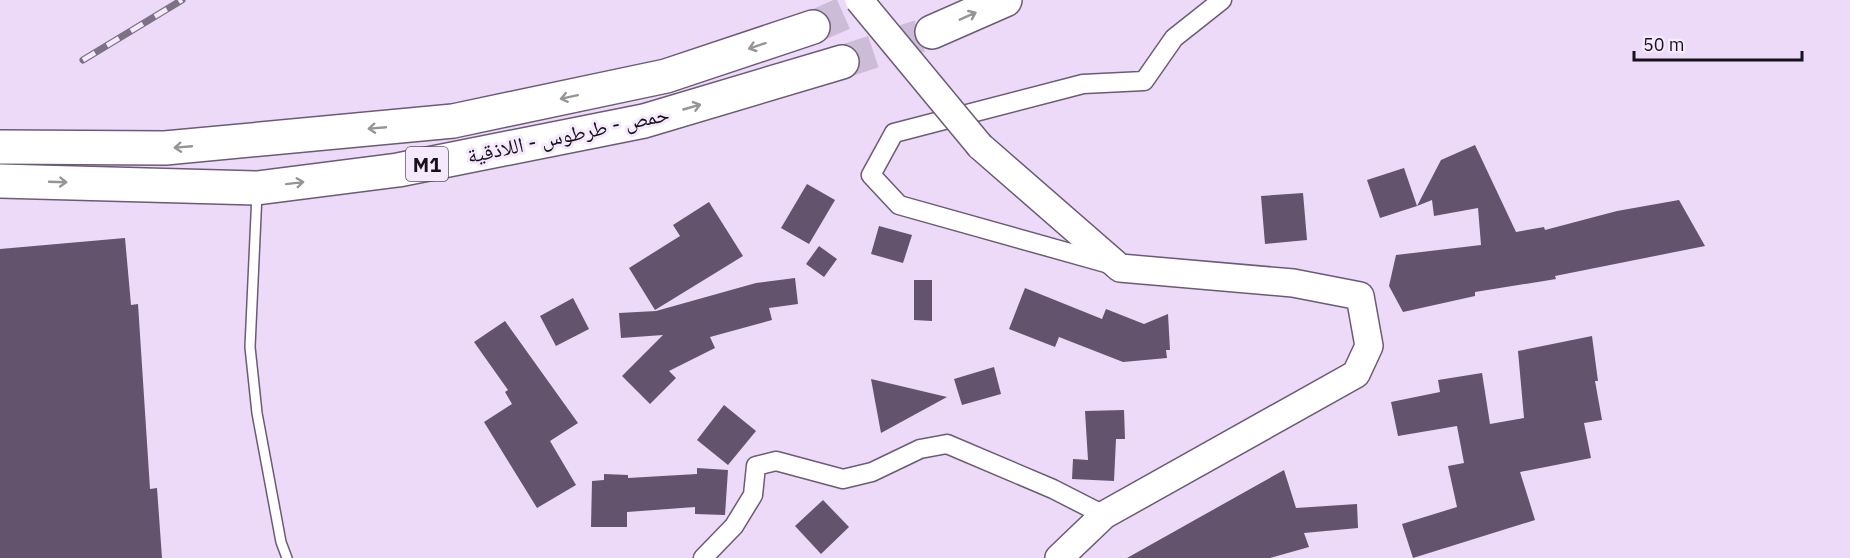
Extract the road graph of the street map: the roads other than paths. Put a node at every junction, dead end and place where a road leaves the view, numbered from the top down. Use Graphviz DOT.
graph roads {
  1 [pos="860,0"];
  2 [pos="1005,0"];
  3 [pos="1222,0"];
  4 [pos="813,27"];
  5 [pos="932,32"];
  6 [pos="842,62"];
  7 [pos="0,147"];
  8 [pos="0,181"];
  9 [pos="257,188"];
  10 [pos="1120,267"];
  11 [pos="1104,515"];
  12 [pos="287,558"];
  13 [pos="704,558"];
  14 [pos="1059,558"];
  1 -- 10 [label="main road, bridge"];
  5 -- 2 [label="highway, one-way"];
  3 -- 10 [label="street"];
  4 -- 7 [label="highway, حمص - طرطوس - اللاذقية / M1, one-way"];
  9 -- 6 [label="highway, حمص - طرطوس - اللاذقية / M1, one-way"];
  8 -- 9 [label="highway, حمص - طرطوس - اللاذقية / M1, one-way"];
  9 -- 12 [label="lane"];
  10 -- 11 [label="main road"];
  11 -- 13 [label="street"];
  11 -- 14 [label="main road"];
}
